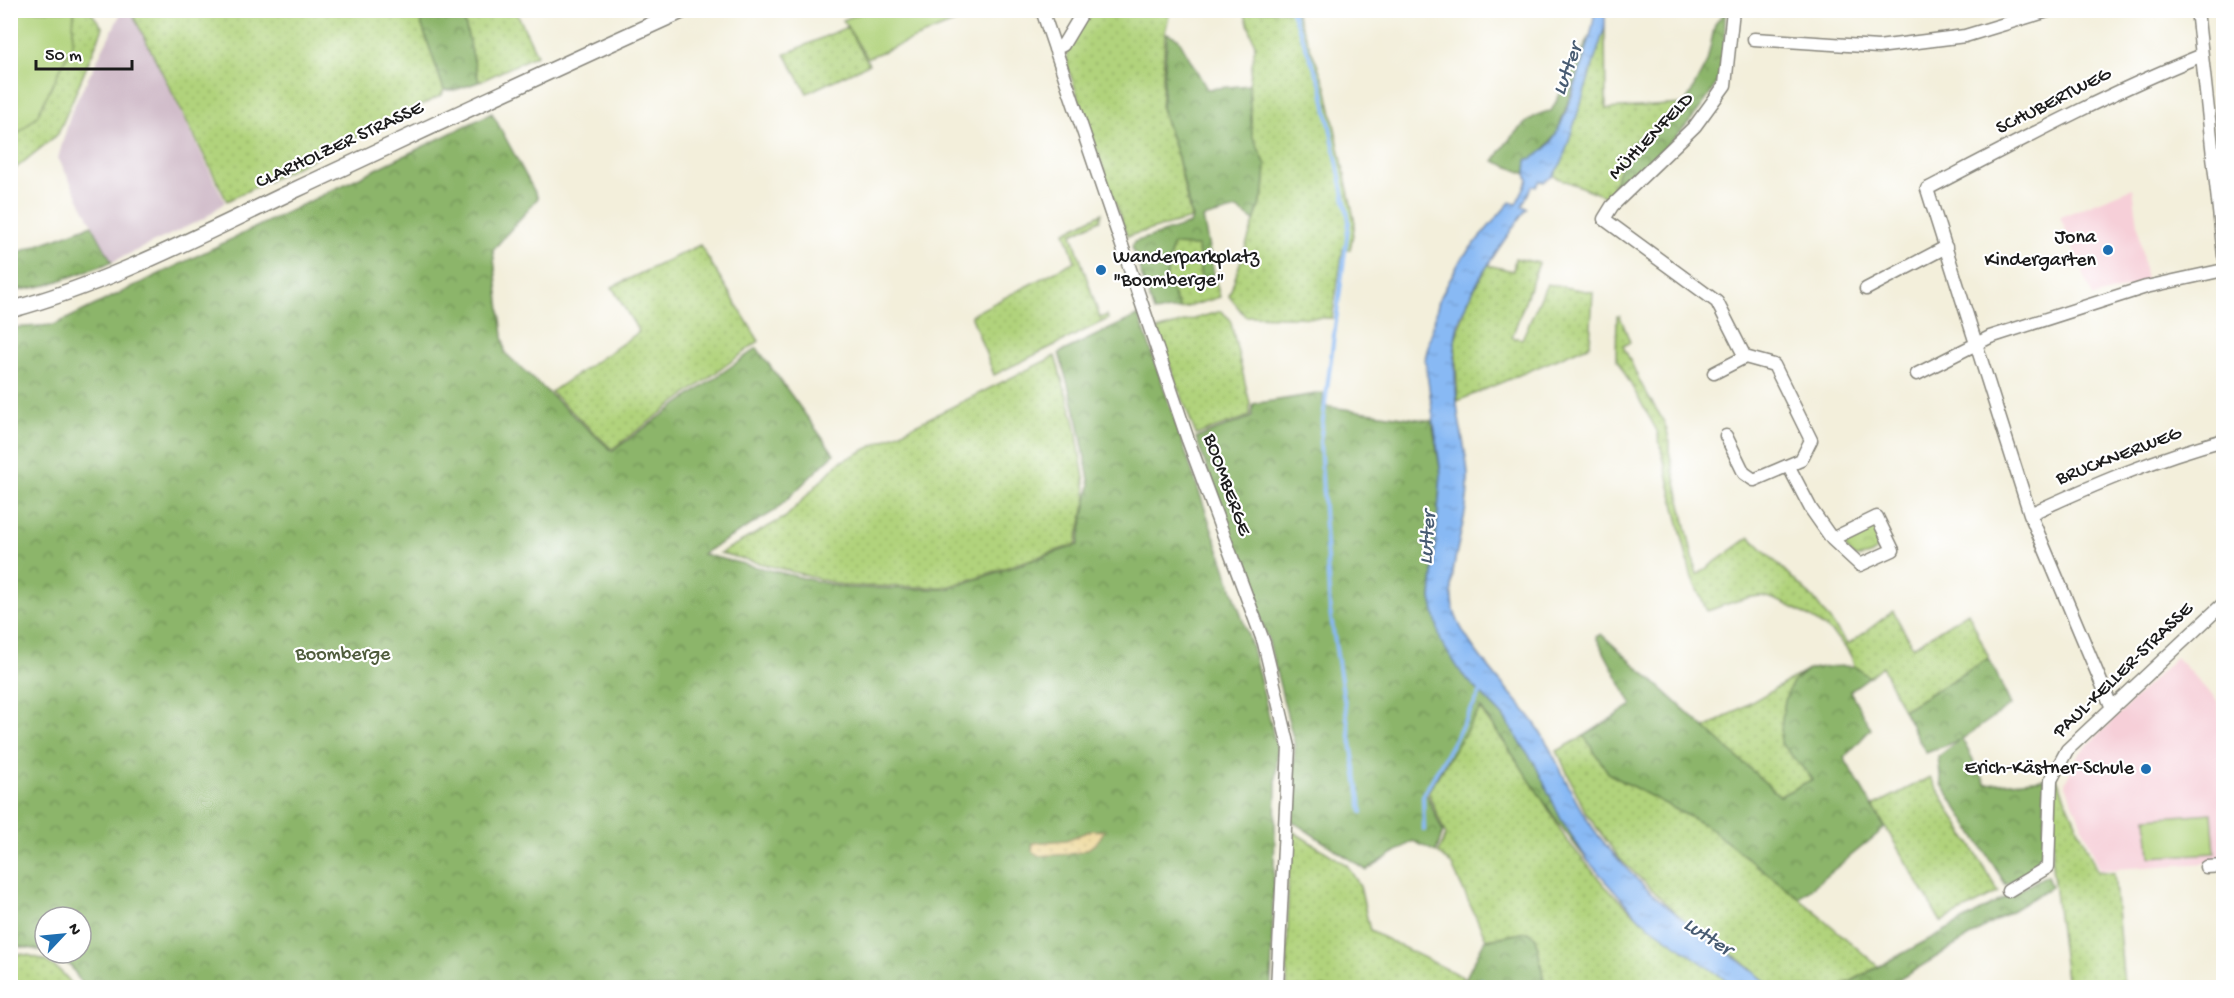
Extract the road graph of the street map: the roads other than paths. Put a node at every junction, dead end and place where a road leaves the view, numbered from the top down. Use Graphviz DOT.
graph roads {
  1 [pos="684,10"];
  2 [pos="1042,10"];
  3 [pos="1084,10"];
  4 [pos="1733,10"];
  5 [pos="2051,10"];
  6 [pos="2197,10"];
  7 [pos="1754,39"];
  8 [pos="1055,49"];
  9 [pos="2200,56"];
  10 [pos="1946,247"];
  11 [pos="2223,256"];
  12 [pos="2223,270"];
  13 [pos="1866,289"];
  14 [pos="10,310"];
  15 [pos="1977,343"];
  16 [pos="1745,357"];
  17 [pos="1714,373"];
  18 [pos="1917,374"];
  19 [pos="1726,436"];
  20 [pos="2223,440"];
  21 [pos="1789,467"];
  22 [pos="2030,514"];
  23 [pos="1832,539"];
  24 [pos="2223,603"];
  25 [pos="2112,708"];
  26 [pos="2223,866"];
  27 [pos="2206,867"];
  28 [pos="2008,891"];
  29 [pos="1277,987"];
  1 -- 14 [label="street, CLARHOLZER STRASSE"];
  2 -- 8 [label="street, BOOMBERGE"];
  3 -- 8 [label="street"];
  4 -- 16 [label="street, MÜHLENFELD"];
  5 -- 7 [label="street"];
  6 -- 9 [label="street"];
  8 -- 29 [label="street, BOOMBERGE"];
  9 -- 10 [label="street, SCHUBERTWEG"];
  9 -- 11 [label="street"];
  10 -- 13 [label="street"];
  10 -- 15 [label="street"];
  12 -- 15 [label="street"];
  15 -- 18 [label="street"];
  15 -- 22 [label="street"];
  16 -- 17 [label="street"];
  16 -- 21 [label="street"];
  19 -- 21 [label="street"];
  20 -- 22 [label="street, BRUCKNERWEG"];
  21 -- 23 [label="street"];
  22 -- 25 [label="street"];
  23 -- 23 [label="street"];
  24 -- 25 [label="street, PAUL-KELLER-STRASSE"];
  25 -- 28 [label="street, PAUL-KELLER-STRASSE"];
  26 -- 27 [label="street"];
}
